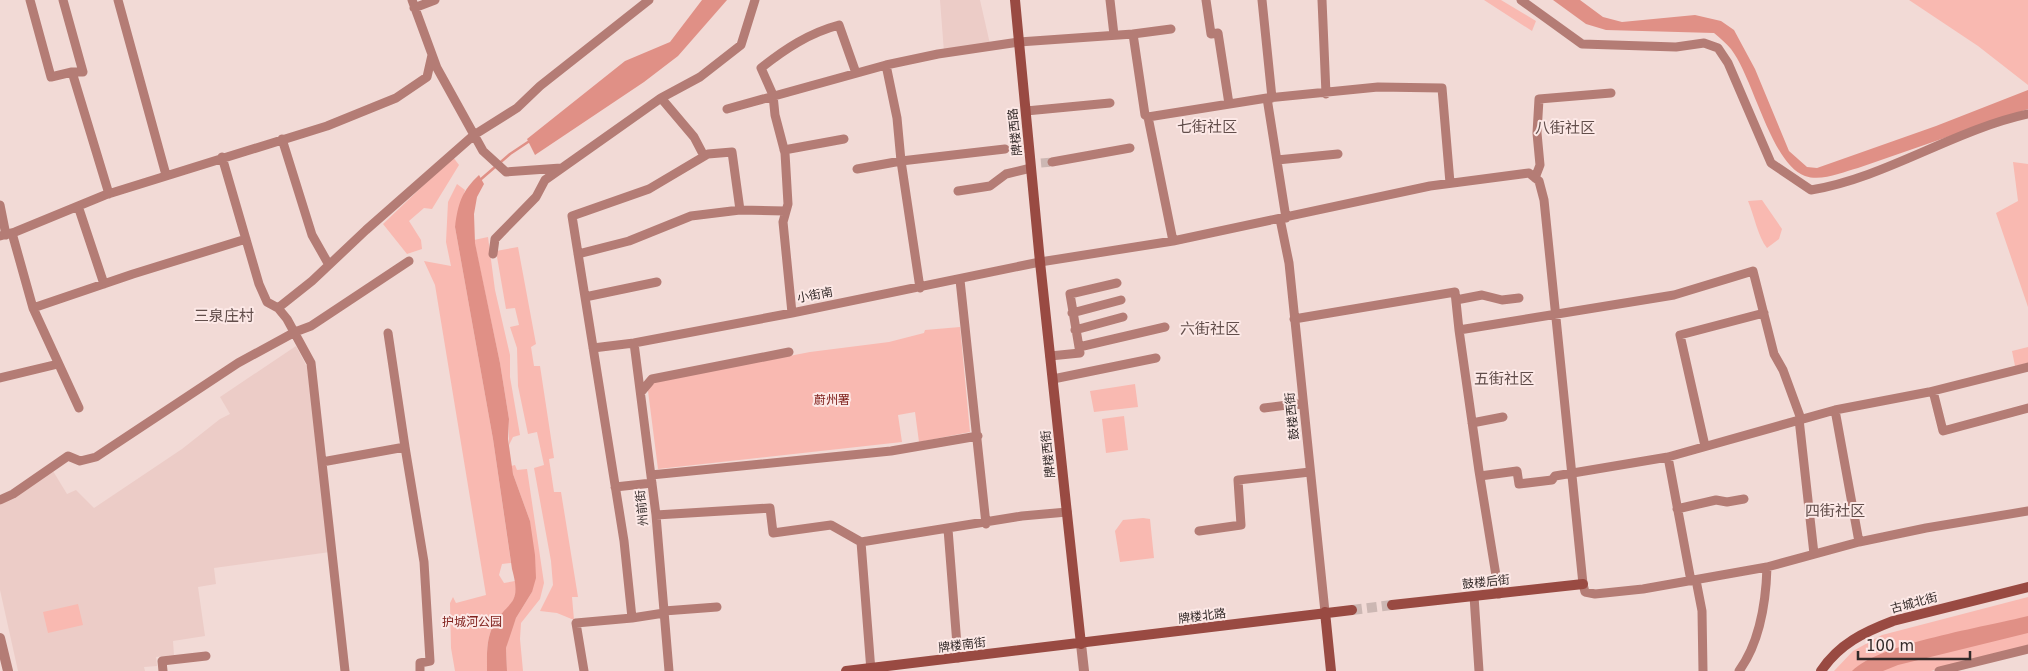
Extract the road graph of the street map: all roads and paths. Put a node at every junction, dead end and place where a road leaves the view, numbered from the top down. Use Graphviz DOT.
graph roads {
  1 [pos="30,0"];
  2 [pos="63,0"];
  3 [pos="118,0"];
  4 [pos="435,0"];
  5 [pos="649,0"];
  6 [pos="755,0"];
  7 [pos="1015,0"];
  8 [pos="1110,0"];
  9 [pos="1206,0"];
  10 [pos="1262,0"];
  11 [pos="1322,0"];
  12 [pos="1521,0"];
  13 [pos="413,4"];
  14 [pos="1171,29"];
  15 [pos="1133,34"];
  16 [pos="1114,35"];
  17 [pos="1019,42"];
  18 [pos="432,55"];
  19 [pos="886,65"];
  20 [pos="72,72"];
  21 [pos="856,73"];
  22 [pos="1610,93"];
  23 [pos="1326,94"];
  24 [pos="774,96"];
  25 [pos="661,98"];
  26 [pos="1270,98"];
  27 [pos="1110,103"];
  28 [pos="1229,104"];
  29 [pos="727,109"];
  30 [pos="1026,111"];
  31 [pos="2028,114"];
  32 [pos="1148,117"];
  33 [pos="474,135"];
  34 [pos="282,139"];
  35 [pos="844,139"];
  36 [pos="1130,148"];
  37 [pos="1005,149"];
  38 [pos="784,150"];
  39 [pos="1338,154"];
  40 [pos="704,156"];
  41 [pos="222,157"];
  42 [pos="1277,160"];
  43 [pos="901,161"];
  44 [pos="1052,162"];
  45 [pos="1034,165"];
  46 [pos="561,168"];
  47 [pos="857,169"];
  48 [pos="166,175"];
  49 [pos="1535,178"];
  50 [pos="1450,183"];
  51 [pos="958,191"];
  52 [pos="109,194"];
  53 [pos="0,205"];
  54 [pos="78,206"];
  55 [pos="740,210"];
  56 [pos="785,211"];
  57 [pos="1283,218"];
  58 [pos="6,235"];
  59 [pos="246,239"];
  60 [pos="1172,241"];
  61 [pos="493,254"];
  62 [pos="578,254"];
  63 [pos="409,260"];
  64 [pos="1040,262"];
  65 [pos="329,265"];
  66 [pos="960,280"];
  67 [pos="657,282"];
  68 [pos="1117,283"];
  69 [pos="104,284"];
  70 [pos="920,288"];
  71 [pos="585,297"];
  72 [pos="1519,298"];
  73 [pos="1121,300"];
  74 [pos="1456,300"];
  75 [pos="33,308"];
  76 [pos="278,308"];
  77 [pos="792,313"];
  78 [pos="1072,313"];
  79 [pos="1764,313"];
  80 [pos="1556,315"];
  81 [pos="1123,317"];
  82 [pos="1294,320"];
  83 [pos="1165,327"];
  84 [pos="1075,330"];
  85 [pos="1459,330"];
  86 [pos="294,332"];
  87 [pos="388,332"];
  88 [pos="634,343"];
  89 [pos="1079,347"];
  90 [pos="593,348"];
  91 [pos="789,352"];
  92 [pos="1050,356"];
  93 [pos="1156,358"];
  94 [pos="58,364"];
  95 [pos="2028,367"];
  96 [pos="0,378"];
  97 [pos="1053,379"];
  98 [pos="1933,391"];
  99 [pos="641,392"];
  100 [pos="1303,403"];
  101 [pos="79,408"];
  102 [pos="1264,408"];
  103 [pos="2028,408"];
  104 [pos="1835,410"];
  105 [pos="1503,417"];
  106 [pos="1800,419"];
  107 [pos="1472,423"];
  108 [pos="978,436"];
  109 [pos="1705,446"];
  110 [pos="405,447"];
  111 [pos="1668,457"];
  112 [pos="322,462"];
  113 [pos="1310,472"];
  114 [pos="1572,474"];
  115 [pos="1480,476"];
  116 [pos="652,479"];
  117 [pos="615,487"];
  118 [pos="1744,499"];
  119 [pos="0,500"];
  120 [pos="1677,509"];
  121 [pos="2028,511"];
  122 [pos="1067,512"];
  123 [pos="656,515"];
  124 [pos="986,524"];
  125 [pos="948,529"];
  126 [pos="1199,531"];
  127 [pos="861,542"];
  128 [pos="1859,542"];
  129 [pos="1814,554"];
  130 [pos="1767,567"];
  131 [pos="1694,580"];
  132 [pos="1583,584"];
  133 [pos="2028,587"];
  134 [pos="1499,594"];
  135 [pos="1474,596"];
  136 [pos="1392,605"];
  137 [pos="717,606"];
  138 [pos="1352,610"];
  139 [pos="664,612"];
  140 [pos="1325,612"];
  141 [pos="632,618"];
  142 [pos="0,638"];
  143 [pos="1081,644"];
  144 [pos="2028,649"];
  145 [pos="206,656"];
  146 [pos="958,658"];
  147 [pos="871,670"];
  148 [pos="8,671"];
  149 [pos="163,671"];
  150 [pos="345,671"];
  151 [pos="420,671"];
  152 [pos="584,671"];
  153 [pos="670,671"];
  154 [pos="846,671"];
  155 [pos="1084,671"];
  156 [pos="1331,671"];
  157 [pos="1478,671"];
  158 [pos="1703,671"];
  159 [pos="1739,671"];
  160 [pos="1822,671"];
  161 [pos="1939,671"];
  1 -- 20 [label="street"];
  2 -- 20 [label="street"];
  3 -- 48 [label="street"];
  4 -- 13 [label="street"];
  5 -- 33 [label="street"];
  6 -- 25 [label="street"];
  7 -- 17 [label="main road, 牌楼西路"];
  8 -- 16 [label="street"];
  9 -- 28 [label="street"];
  10 -- 26 [label="street, 鼓楼西街"];
  11 -- 23 [label="street"];
  12 -- 31 [label="street"];
  13 -- 18 [label="street"];
  14 -- 15 [label="street"];
  15 -- 16 [label="street"];
  15 -- 32 [label="street"];
  16 -- 17 [label="street"];
  17 -- 19 [label="street"];
  17 -- 30 [label="main road, 牌楼西路"];
  18 -- 33 [label="street"];
  18 -- 34 [label="street"];
  19 -- 21 [label="street"];
  19 -- 43 [label="street"];
  20 -- 52 [label="street"];
  21 -- 24 [label="street"];
  21 -- 24 [label="street"];
  22 -- 49 [label="street"];
  23 -- 26 [label="street"];
  23 -- 50 [label="street"];
  24 -- 29 [label="street"];
  24 -- 38 [label="street"];
  25 -- 40 [label="street"];
  25 -- 46 [label="street"];
  26 -- 28 [label="street"];
  26 -- 42 [label="street, 鼓楼西街"];
  27 -- 30 [label="street"];
  28 -- 32 [label="street"];
  30 -- 45 [label="main road, 牌楼西路"];
  32 -- 60 [label="street"];
  33 -- 46 [label="street"];
  33 -- 65 [label="street"];
  34 -- 41 [label="street"];
  34 -- 65 [label="street"];
  35 -- 38 [label="street"];
  36 -- 44 [label="street"];
  37 -- 43 [label="street"];
  38 -- 56 [label="street"];
  39 -- 42 [label="street"];
  40 -- 55 [label="street"];
  40 -- 62 [label="street"];
  41 -- 48 [label="street"];
  41 -- 59 [label="street"];
  42 -- 57 [label="street, 鼓楼西街"];
  43 -- 47 [label="street"];
  43 -- 70 [label="street"];
  45 -- 51 [label="street"];
  45 -- 64 [label="main road, 牌楼西路"];
  46 -- 61 [label="street"];
  48 -- 52 [label="street"];
  49 -- 50 [label="street, 小街南"];
  49 -- 80 [label="street"];
  50 -- 57 [label="street, 小街南"];
  52 -- 54 [label="street"];
  53 -- 58 [label="street"];
  54 -- 58 [label="street"];
  54 -- 69 [label="street"];
  55 -- 56 [label="street"];
  55 -- 62 [label="street"];
  56 -- 77 [label="street"];
  57 -- 60 [label="street, 小街南"];
  57 -- 82 [label="street, 鼓楼西街"];
  58 -- 75 [label="street"];
  59 -- 69 [label="street"];
  59 -- 76 [label="street"];
  60 -- 64 [label="street, 小街南"];
  62 -- 71 [label="street"];
  63 -- 86 [label="street"];
  64 -- 66 [label="street, 小街南"];
  64 -- 92 [label="main road, 牌楼西街"];
  65 -- 76 [label="street"];
  66 -- 70 [label="street, 小街南"];
  66 -- 108 [label="street"];
  67 -- 71 [label="street"];
  68 -- 78 [label="street"];
  69 -- 75 [label="street"];
  70 -- 77 [label="street, 小街南"];
  71 -- 90 [label="street"];
  72 -- 74 [label="street"];
  73 -- 78 [label="street"];
  74 -- 82 [label="street"];
  74 -- 85 [label="street"];
  75 -- 94 [label="street"];
  76 -- 86 [label="street"];
  77 -- 88 [label="street, 小街南"];
  78 -- 84 [label="street"];
  79 -- 80 [label="street"];
  79 -- 106 [label="street"];
  79 -- 109 [label="street"];
  80 -- 85 [label="street"];
  80 -- 114 [label="street"];
  81 -- 84 [label="street"];
  82 -- 100 [label="street, 鼓楼西街"];
  83 -- 89 [label="street"];
  84 -- 89 [label="street"];
  85 -- 107 [label="street"];
  86 -- 112 [label="street"];
  86 -- 119 [label="street"];
  87 -- 110 [label="street"];
  88 -- 90 [label="street, 小街南"];
  88 -- 99 [label="street, 州前街"];
  89 -- 92 [label="street"];
  90 -- 117 [label="street"];
  91 -- 99 [label="street"];
  92 -- 97 [label="main road, 牌楼西街"];
  93 -- 97 [label="street"];
  94 -- 96 [label="street"];
  94 -- 101 [label="street"];
  95 -- 98 [label="street"];
  97 -- 122 [label="main road, 牌楼西街"];
  98 -- 103 [label="street"];
  98 -- 104 [label="street"];
  99 -- 116 [label="street, 州前街"];
  100 -- 102 [label="street"];
  100 -- 113 [label="street, 鼓楼西街"];
  104 -- 106 [label="street"];
  104 -- 128 [label="street"];
  105 -- 107 [label="street"];
  106 -- 109 [label="street"];
  106 -- 129 [label="street"];
  107 -- 115 [label="street"];
  108 -- 116 [label="street"];
  108 -- 124 [label="street"];
  109 -- 111 [label="street"];
  110 -- 112 [label="street"];
  110 -- 151 [label="street"];
  111 -- 114 [label="street"];
  111 -- 120 [label="street"];
  112 -- 150 [label="street"];
  113 -- 126 [label="street"];
  113 -- 140 [label="street, 鼓楼西街"];
  114 -- 115 [label="street"];
  114 -- 132 [label="street"];
  115 -- 134 [label="street"];
  116 -- 117 [label="street"];
  116 -- 123 [label="street, 州前街"];
  117 -- 141 [label="street"];
  118 -- 120 [label="street"];
  120 -- 131 [label="street"];
  121 -- 128 [label="street"];
  122 -- 124 [label="street"];
  122 -- 143 [label="main road, 牌楼西街"];
  123 -- 127 [label="street"];
  123 -- 139 [label="street, 州前街"];
  124 -- 125 [label="street"];
  125 -- 127 [label="street"];
  125 -- 146 [label="street"];
  127 -- 147 [label="street"];
  128 -- 129 [label="street"];
  129 -- 130 [label="street"];
  130 -- 131 [label="street"];
  130 -- 159 [label="street"];
  131 -- 132 [label="street"];
  131 -- 158 [label="street"];
  132 -- 134 [label="main road, 鼓楼后街"];
  133 -- 160 [label="main road, 古城北街"];
  134 -- 135 [label="main road, 鼓楼后街"];
  135 -- 136 [label="main road, 鼓楼后街"];
  135 -- 157 [label="street"];
  137 -- 139 [label="street"];
  138 -- 140 [label="main road"];
  139 -- 141 [label="street"];
  139 -- 153 [label="street, 州前街"];
  140 -- 143 [label="main road, 牌楼北路"];
  140 -- 156 [label="main road"];
  141 -- 152 [label="street"];
  142 -- 148 [label="street"];
  143 -- 146 [label="main road, 牌楼南街"];
  143 -- 155 [label="street"];
  144 -- 161 [label="street"];
  145 -- 149 [label="street"];
  146 -- 147 [label="main road, 牌楼南街"];
  147 -- 154 [label="main road, 牌楼南街"];
}
